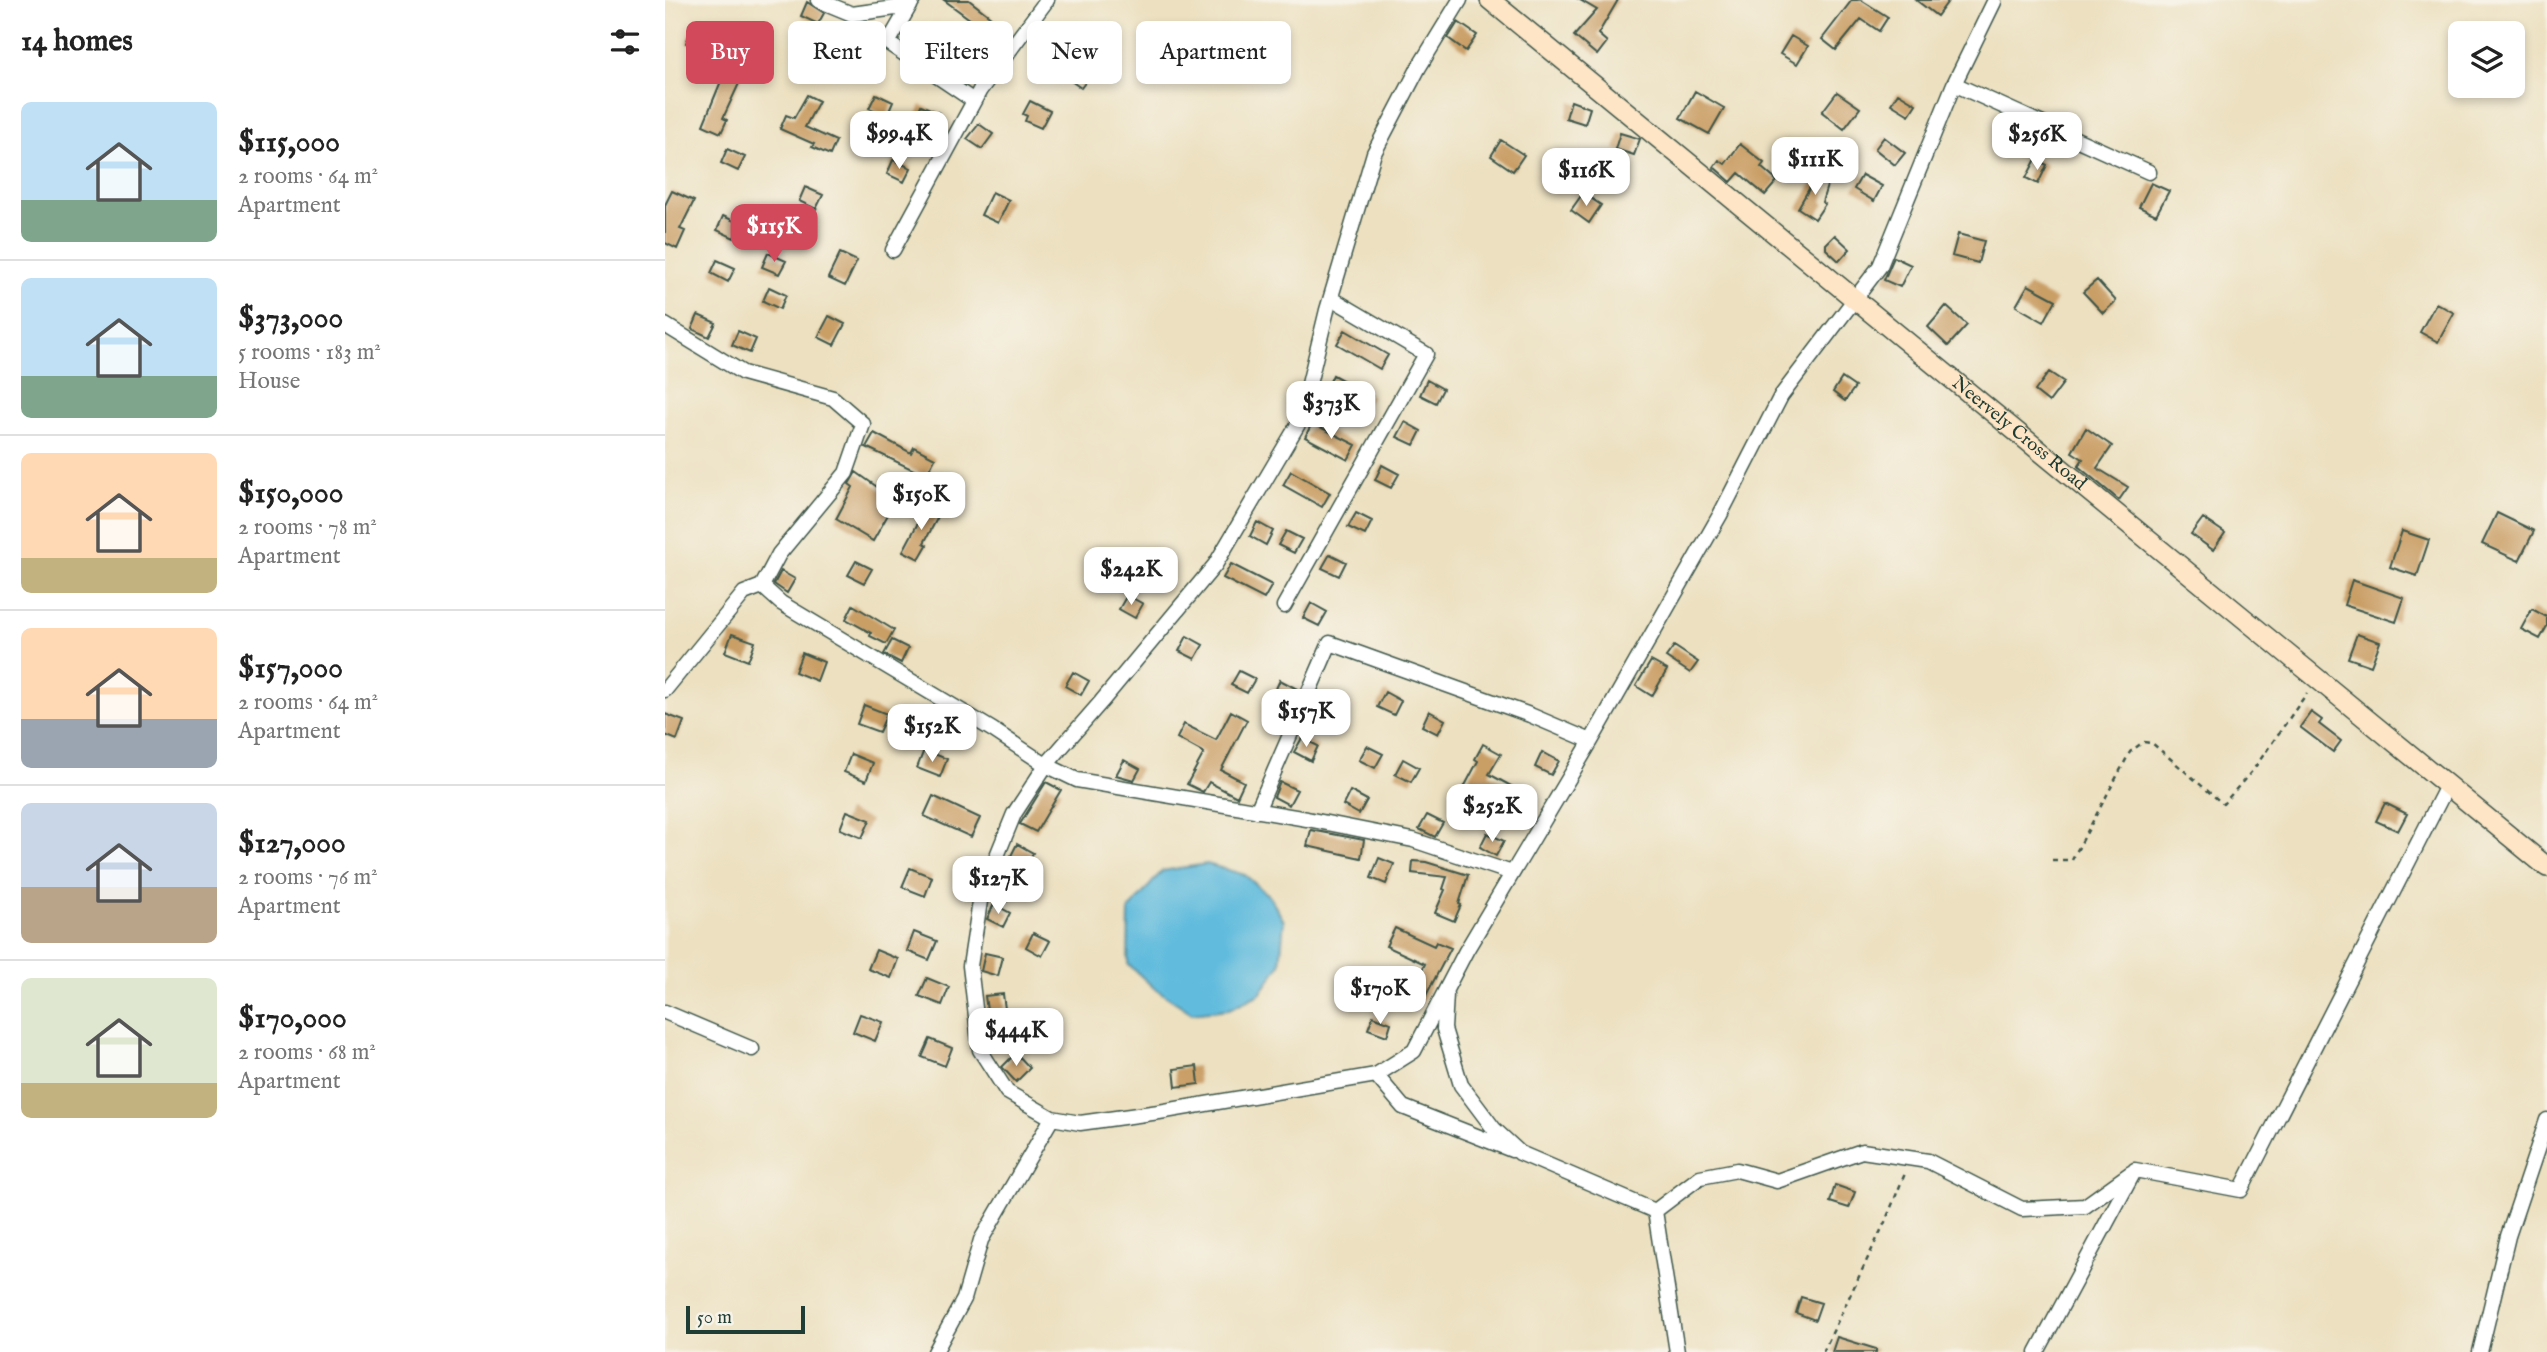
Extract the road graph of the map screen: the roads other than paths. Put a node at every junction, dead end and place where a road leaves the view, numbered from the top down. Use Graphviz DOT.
graph roads {
  1 [pos="818,0"];
  2 [pos="1047,0"];
  3 [pos="1460,0"];
  4 [pos="1490,0"];
  5 [pos="1994,2"];
  6 [pos="912,3"];
  7 [pos="1954,83"];
  8 [pos="974,101"];
  9 [pos="2149,172"];
  10 [pos="893,250"];
  11 [pos="1331,298"];
  12 [pos="1855,301"];
  13 [pos="665,325"];
  14 [pos="762,586"];
  15 [pos="1284,606"];
  16 [pos="665,690"];
  17 [pos="1591,741"];
  18 [pos="1047,765"];
  19 [pos="2447,786"];
  20 [pos="1257,811"];
  21 [pos="2547,867"];
  22 [pos="1512,873"];
  23 [pos="1447,989"];
  24 [pos="665,1012"];
  25 [pos="752,1049"];
  26 [pos="1376,1075"];
  27 [pos="1052,1118"];
  28 [pos="2547,1121"];
  29 [pos="1520,1153"];
  30 [pos="2135,1170"];
  31 [pos="1655,1210"];
  32 [pos="935,1352"];
  33 [pos="1677,1352"];
  34 [pos="2038,1352"];
  35 [pos="2480,1352"];
  1 -- 6 [label="street"];
  2 -- 8 [label="street"];
  3 -- 11 [label="street"];
  4 -- 12 [label="street, Neervely Cross Road"];
  5 -- 7 [label="street"];
  6 -- 8 [label="street"];
  7 -- 9 [label="street"];
  7 -- 12 [label="street"];
  8 -- 10 [label="street"];
  11 -- 15 [label="street"];
  11 -- 18 [label="street"];
  12 -- 17 [label="street"];
  12 -- 19 [label="street, Neervely Cross Road"];
  13 -- 14 [label="street"];
  14 -- 16 [label="street"];
  14 -- 18 [label="street"];
  17 -- 20 [label="street"];
  17 -- 22 [label="street"];
  18 -- 20 [label="street"];
  18 -- 27 [label="street"];
  19 -- 21 [label="street, Neervely Cross Road"];
  19 -- 30 [label="street"];
  20 -- 22 [label="street"];
  22 -- 23 [label="street"];
  23 -- 26 [label="street"];
  23 -- 29 [label="street"];
  24 -- 25 [label="street"];
  26 -- 27 [label="street"];
  26 -- 29 [label="street"];
  27 -- 32 [label="street"];
  28 -- 35 [label="street"];
  29 -- 31 [label="street"];
  30 -- 31 [label="street"];
  30 -- 34 [label="street"];
  31 -- 33 [label="street"];
}
